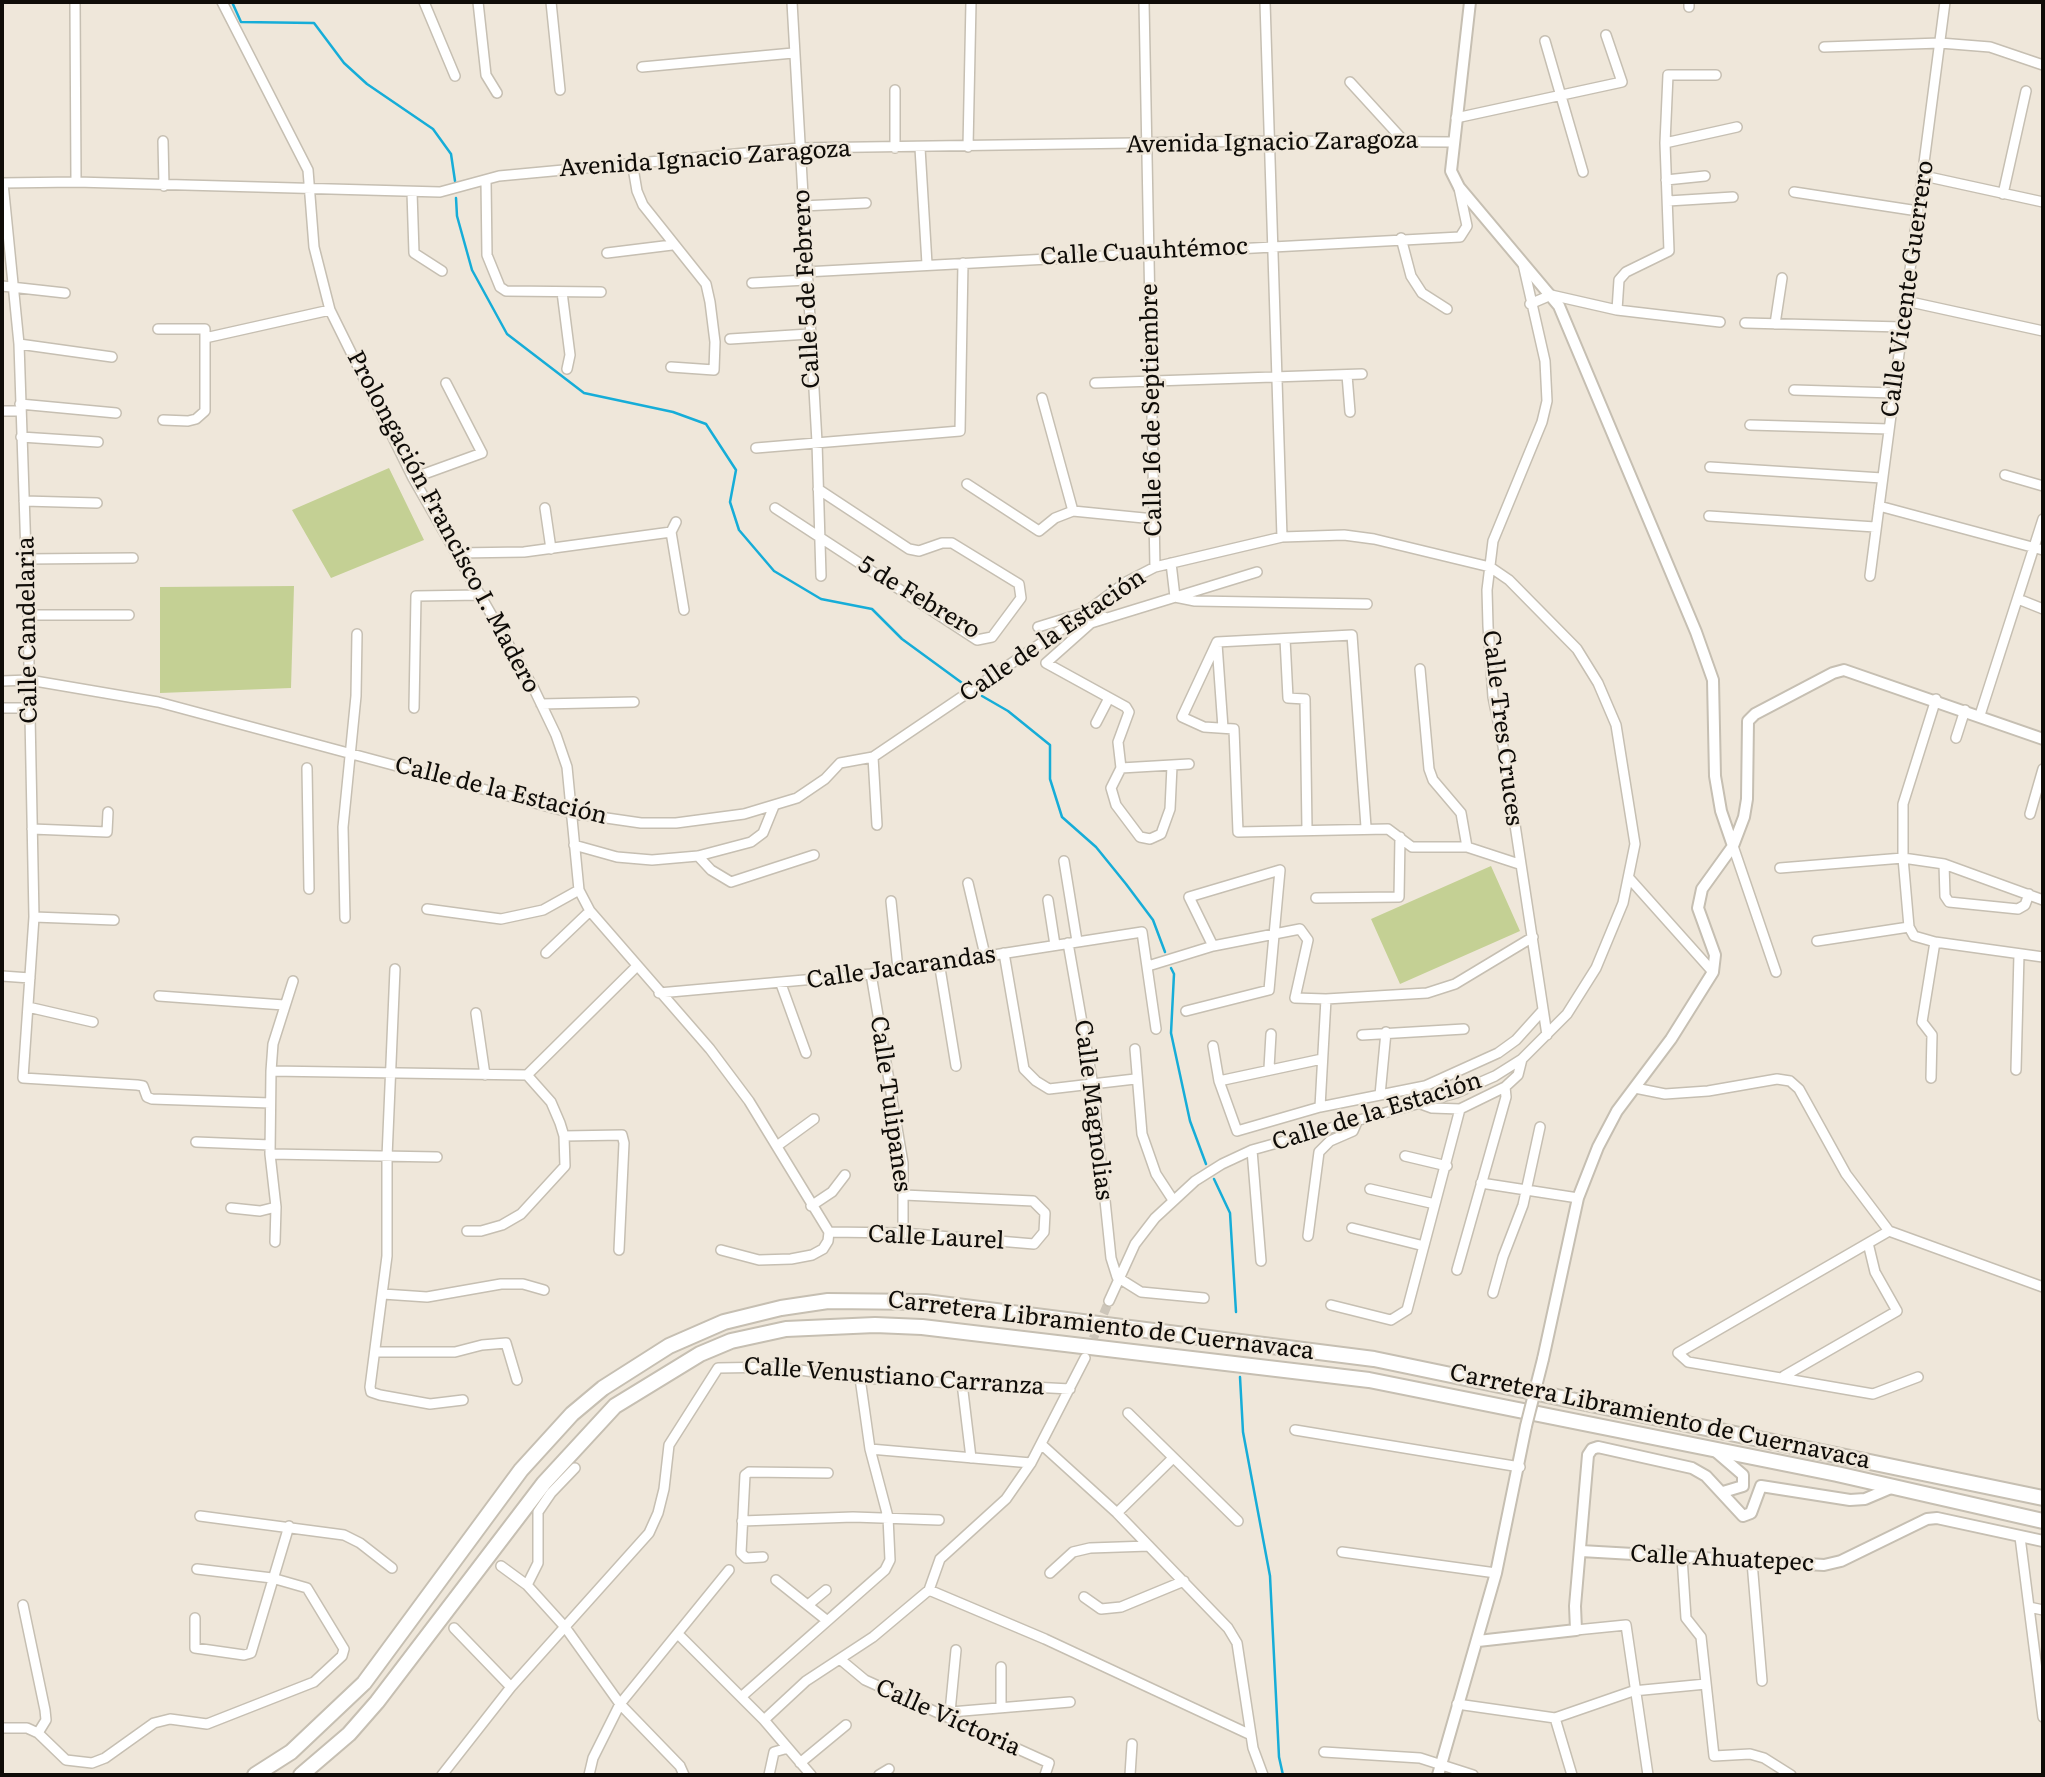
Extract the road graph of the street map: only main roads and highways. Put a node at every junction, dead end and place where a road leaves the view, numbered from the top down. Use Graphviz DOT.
graph roads {
  1 [pos="2043,1498"];
  2 [pos="2043,1521"];
  3 [pos="256,1775"];
  4 [pos="301,1775"];
  1 -- 3 [label="highway, Carretera Libramiento de Cuernavaca"];
  2 -- 4 [label="highway, Carretera Libramiento de Cuernavaca"];
}
